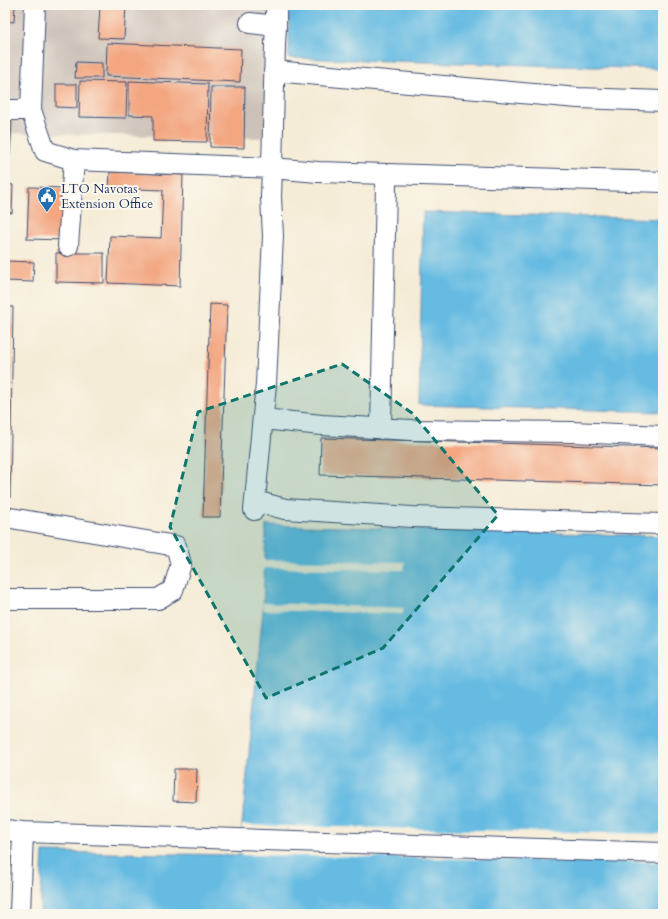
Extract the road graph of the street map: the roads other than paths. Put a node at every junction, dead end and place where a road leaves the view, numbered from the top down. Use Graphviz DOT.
graph roads {
  1 [pos="36,5"];
  2 [pos="276,5"];
  3 [pos="250,23"];
  4 [pos="276,26"];
  5 [pos="274,71"];
  6 [pos="663,101"];
  7 [pos="5,110"];
  8 [pos="31,110"];
  9 [pos="74,160"];
  10 [pos="272,168"];
  11 [pos="385,174"];
  12 [pos="663,182"];
  13 [pos="68,246"];
  14 [pos="263,419"];
  15 [pos="381,429"];
  16 [pos="663,436"];
  17 [pos="5,517"];
  18 [pos="663,524"];
  19 [pos="5,599"];
  20 [pos="14,831"];
  21 [pos="663,853"];
  22 [pos="20,914"];
  1 -- 8 [label="street"];
  2 -- 4 [label="street"];
  3 -- 4 [label="street"];
  4 -- 5 [label="street"];
  5 -- 6 [label="street"];
  5 -- 10 [label="street"];
  7 -- 8 [label="street"];
  8 -- 9 [label="street"];
  9 -- 10 [label="street"];
  9 -- 13 [label="street"];
  10 -- 11 [label="street"];
  10 -- 14 [label="street"];
  11 -- 12 [label="street"];
  11 -- 15 [label="street"];
  14 -- 15 [label="street"];
  14 -- 18 [label="street"];
  15 -- 16 [label="street"];
  17 -- 19 [label="street"];
  20 -- 21 [label="street"];
  20 -- 22 [label="street"];
}
